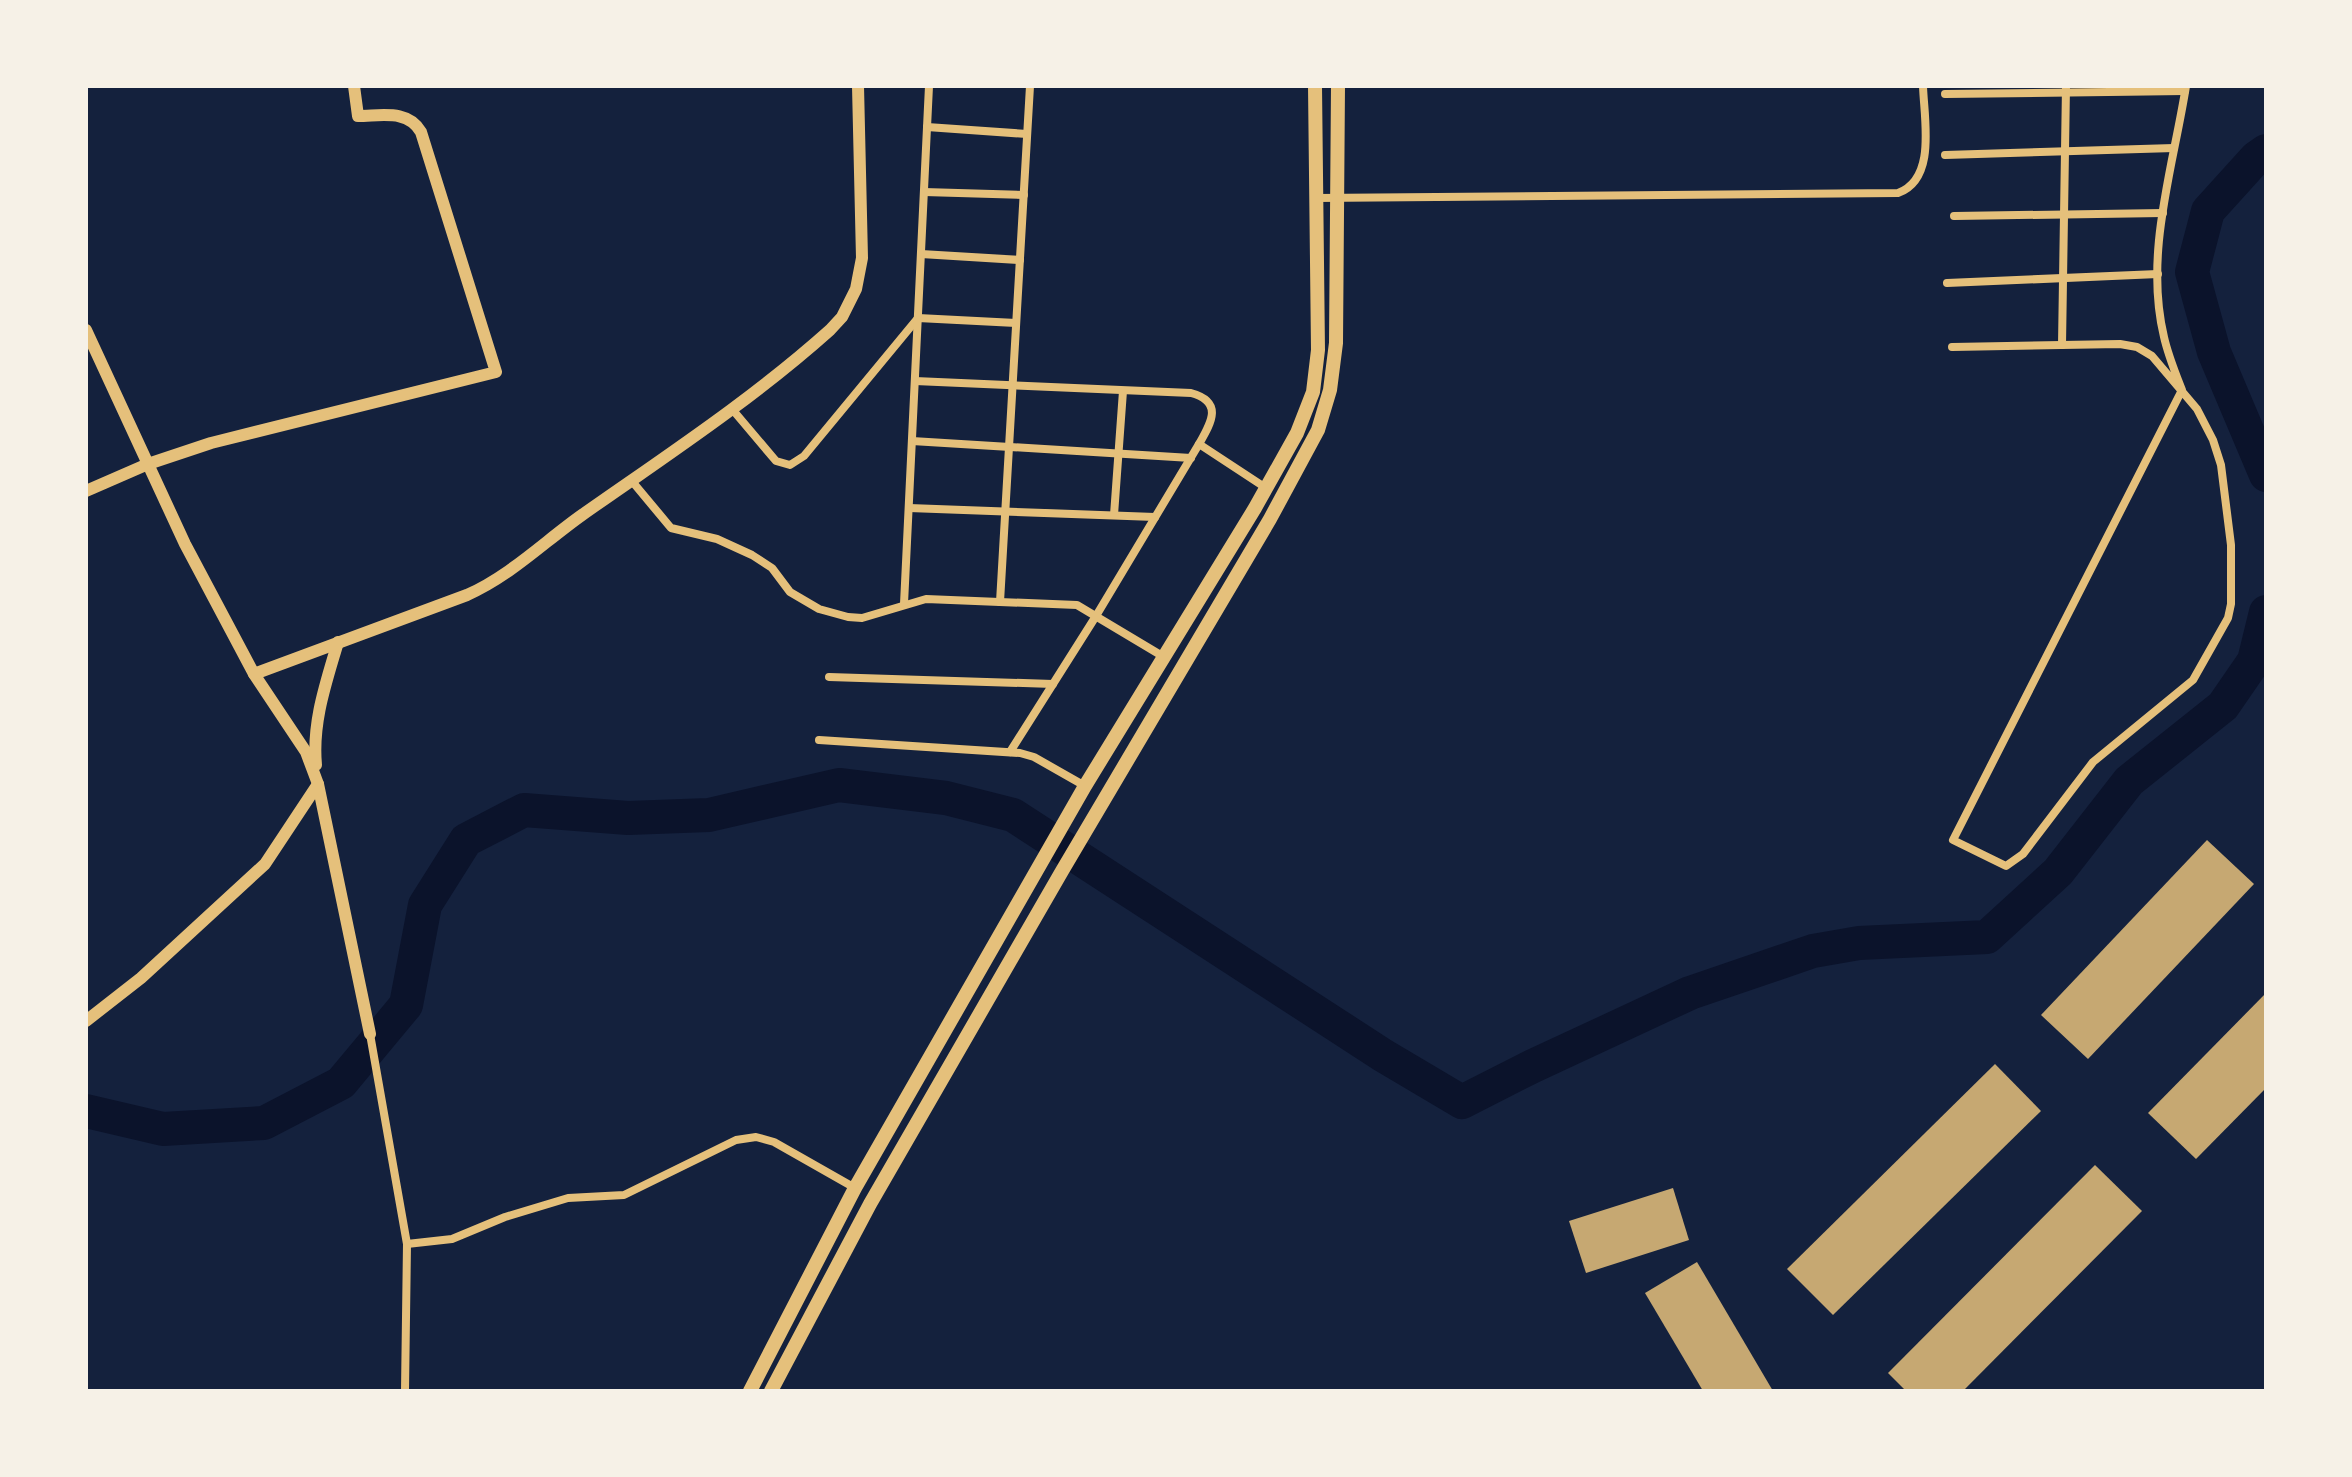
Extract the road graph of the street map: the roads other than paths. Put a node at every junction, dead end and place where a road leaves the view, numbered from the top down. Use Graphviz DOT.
graph roads {
  1 [pos="354,86"];
  2 [pos="858,86"];
  3 [pos="929,86"];
  4 [pos="1030,86"];
  5 [pos="1315,86"];
  6 [pos="1338,86"];
  7 [pos="1923,86"];
  8 [pos="2186,88"];
  9 [pos="2066,89"];
  10 [pos="1945,94"];
  11 [pos="927,127"];
  12 [pos="1027,134"];
  13 [pos="2174,148"];
  14 [pos="2065,151"];
  15 [pos="1945,155"];
  16 [pos="924,192"];
  17 [pos="1024,195"];
  18 [pos="1337,197"];
  19 [pos="1316,198"];
  20 [pos="2163,213"];
  21 [pos="2064,214"];
  22 [pos="1954,216"];
  23 [pos="921,254"];
  24 [pos="1020,260"];
  25 [pos="2158,274"];
  26 [pos="2063,278"];
  27 [pos="1947,283"];
  28 [pos="918,318"];
  29 [pos="1016,323"];
  30 [pos="86,330"];
  31 [pos="2062,345"];
  32 [pos="1952,347"];
  33 [pos="915,381"];
  34 [pos="1013,386"];
  35 [pos="2182,390"];
  36 [pos="1123,391"];
  37 [pos="732,409"];
  38 [pos="912,441"];
  39 [pos="1199,444"];
  40 [pos="1009,447"];
  41 [pos="1118,454"];
  42 [pos="1191,458"];
  43 [pos="148,464"];
  44 [pos="631,480"];
  45 [pos="1266,488"];
  46 [pos="86,491"];
  47 [pos="909,508"];
  48 [pos="1005,512"];
  49 [pos="1114,515"];
  50 [pos="1155,517"];
  51 [pos="1000,602"];
  52 [pos="904,604"];
  53 [pos="1096,616"];
  54 [pos="338,642"];
  55 [pos="1164,657"];
  56 [pos="254,674"];
  57 [pos="829,677"];
  58 [pos="1053,684"];
  59 [pos="819,740"];
  60 [pos="1010,752"];
  61 [pos="318,784"];
  62 [pos="1085,786"];
  63 [pos="86,1021"];
  64 [pos="370,1034"];
  65 [pos="855,1188"];
  66 [pos="407,1244"];
  67 [pos="405,1391"];
  68 [pos="750,1391"];
  69 [pos="771,1391"];
  1 -- 43 [label="street"];
  2 -- 37 [label="street"];
  3 -- 11 [label="street"];
  4 -- 12 [label="street"];
  5 -- 19 [label="main road"];
  6 -- 18 [label="main road"];
  7 -- 18 [label="street"];
  8 -- 9 [label="street"];
  8 -- 13 [label="street"];
  9 -- 10 [label="street"];
  9 -- 14 [label="street"];
  11 -- 12 [label="street"];
  11 -- 16 [label="street"];
  12 -- 17 [label="street"];
  13 -- 14 [label="street"];
  13 -- 20 [label="street"];
  14 -- 15 [label="street"];
  14 -- 21 [label="street"];
  16 -- 17 [label="street"];
  16 -- 23 [label="street"];
  17 -- 24 [label="street"];
  18 -- 19 [label="street"];
  18 -- 69 [label="main road"];
  19 -- 45 [label="main road"];
  20 -- 21 [label="street"];
  20 -- 25 [label="street"];
  21 -- 22 [label="street"];
  21 -- 26 [label="street"];
  23 -- 24 [label="street"];
  23 -- 28 [label="street"];
  24 -- 29 [label="street"];
  25 -- 26 [label="street"];
  25 -- 35 [label="street"];
  26 -- 27 [label="street"];
  26 -- 31 [label="street"];
  28 -- 29 [label="street"];
  28 -- 33 [label="street"];
  28 -- 37 [label="street"];
  29 -- 34 [label="street"];
  30 -- 43 [label="street"];
  31 -- 32 [label="street"];
  31 -- 35 [label="street"];
  33 -- 34 [label="street"];
  33 -- 38 [label="street"];
  34 -- 36 [label="street"];
  34 -- 40 [label="street"];
  35 -- 35 [label="street"];
  36 -- 39 [label="street"];
  36 -- 41 [label="street"];
  37 -- 44 [label="street"];
  38 -- 40 [label="street"];
  38 -- 47 [label="street"];
  39 -- 42 [label="street"];
  39 -- 45 [label="street"];
  40 -- 41 [label="street"];
  40 -- 48 [label="street"];
  41 -- 42 [label="street"];
  41 -- 49 [label="street"];
  42 -- 50 [label="street"];
  43 -- 46 [label="street"];
  43 -- 56 [label="street"];
  44 -- 52 [label="street"];
  44 -- 54 [label="street"];
  45 -- 55 [label="main road"];
  47 -- 48 [label="street"];
  47 -- 52 [label="street"];
  48 -- 49 [label="street"];
  48 -- 51 [label="street"];
  49 -- 50 [label="street"];
  50 -- 53 [label="street"];
  51 -- 52 [label="street"];
  51 -- 53 [label="street"];
  53 -- 55 [label="street"];
  53 -- 58 [label="street"];
  54 -- 56 [label="street"];
  54 -- 61 [label="street"];
  55 -- 62 [label="main road"];
  56 -- 61 [label="street"];
  57 -- 58 [label="street"];
  58 -- 60 [label="street"];
  59 -- 60 [label="street"];
  60 -- 62 [label="street"];
  61 -- 63 [label="street"];
  61 -- 64 [label="street"];
  62 -- 65 [label="main road"];
  64 -- 66 [label="street"];
  65 -- 66 [label="street"];
  65 -- 68 [label="main road"];
  66 -- 67 [label="street"];
}
